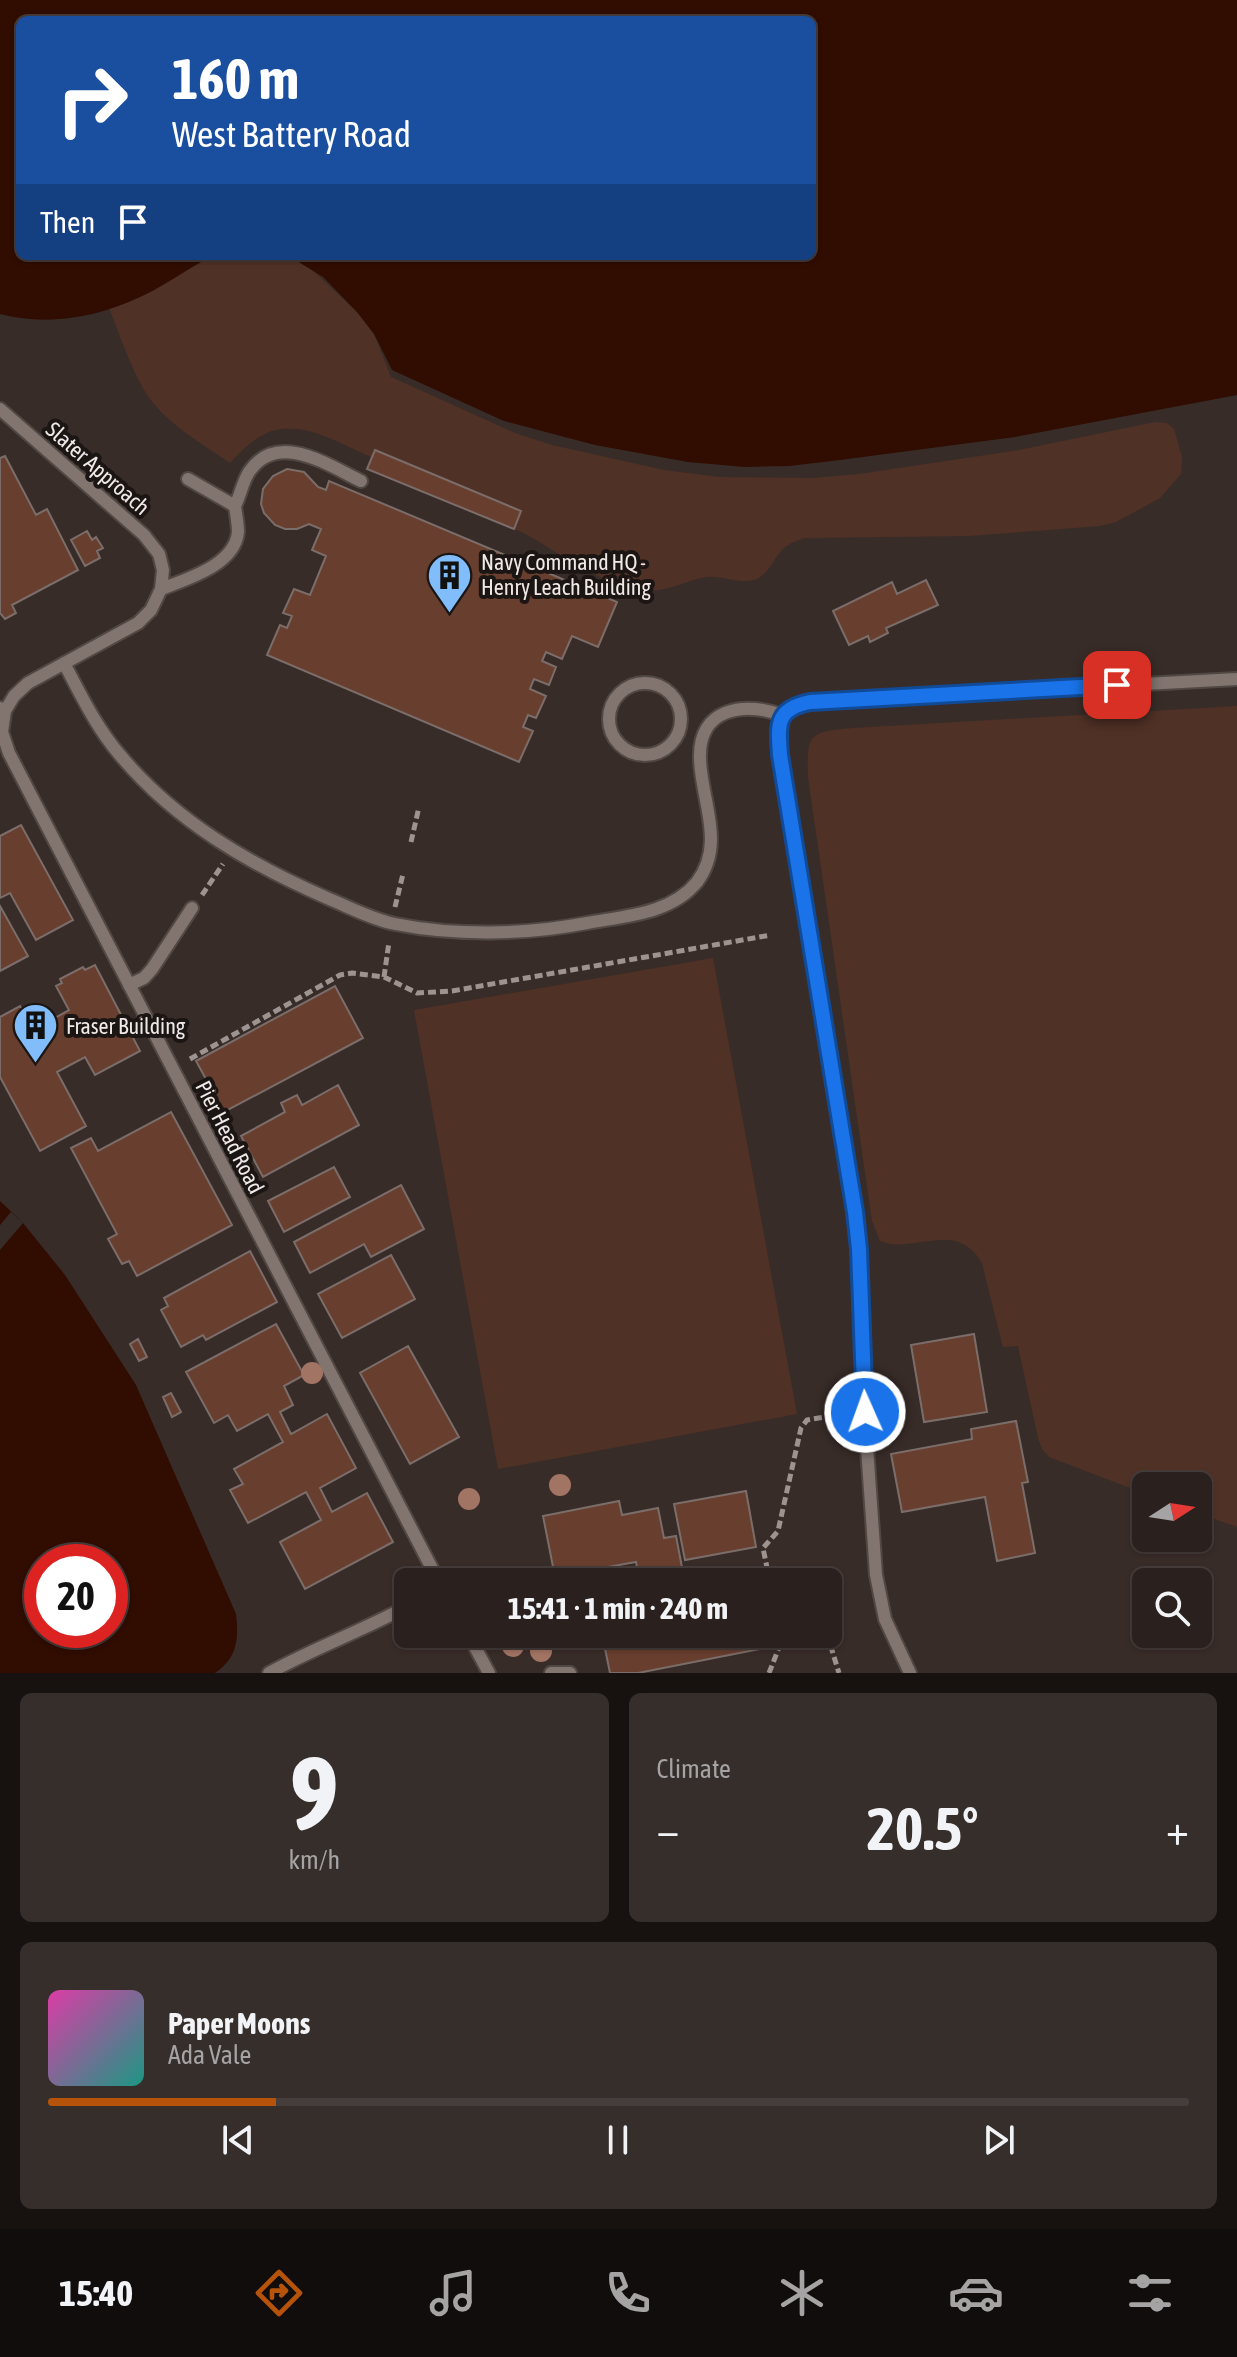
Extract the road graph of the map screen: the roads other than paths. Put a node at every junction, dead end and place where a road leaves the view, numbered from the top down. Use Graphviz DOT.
graph roads {
  1 [pos="0,409"];
  2 [pos="188,479"];
  3 [pos="361,481"];
  4 [pos="235,506"];
  5 [pos="161,589"];
  6 [pos="64,663"];
  7 [pos="1237,679"];
  8 [pos="2,710"];
  9 [pos="784,713"];
  10 [pos="679,733"];
  11 [pos="703,738"];
  12 [pos="194,905"];
  13 [pos="129,985"];
  14 [pos="432,1568"];
  15 [pos="394,1613"];
  16 [pos="476,1648"];
  17 [pos="269,1673"];
  18 [pos="489,1673"];
  19 [pos="551,1673"];
  20 [pos="570,1673"];
  21 [pos="910,1673"];
  1 -- 5 [label="lane, Slater Approach"];
  2 -- 4 [label="lane"];
  3 -- 4 [label="lane"];
  4 -- 5 [label="lane"];
  5 -- 6 [label="lane"];
  6 -- 8 [label="lane"];
  6 -- 11 [label="lane"];
  7 -- 9 [label="lane"];
  8 -- 13 [label="lane, Pier Head Road"];
  9 -- 11 [label="lane"];
  9 -- 21 [label="lane"];
  10 -- 10 [label="lane"];
  10 -- 11 [label="lane"];
  12 -- 13 [label="lane"];
  13 -- 14 [label="lane, Pier Head Road"];
  15 -- 17 [label="lane"];
  16 -- 18 [label="lane"];
  19 -- 20 [label="lane"];
}
